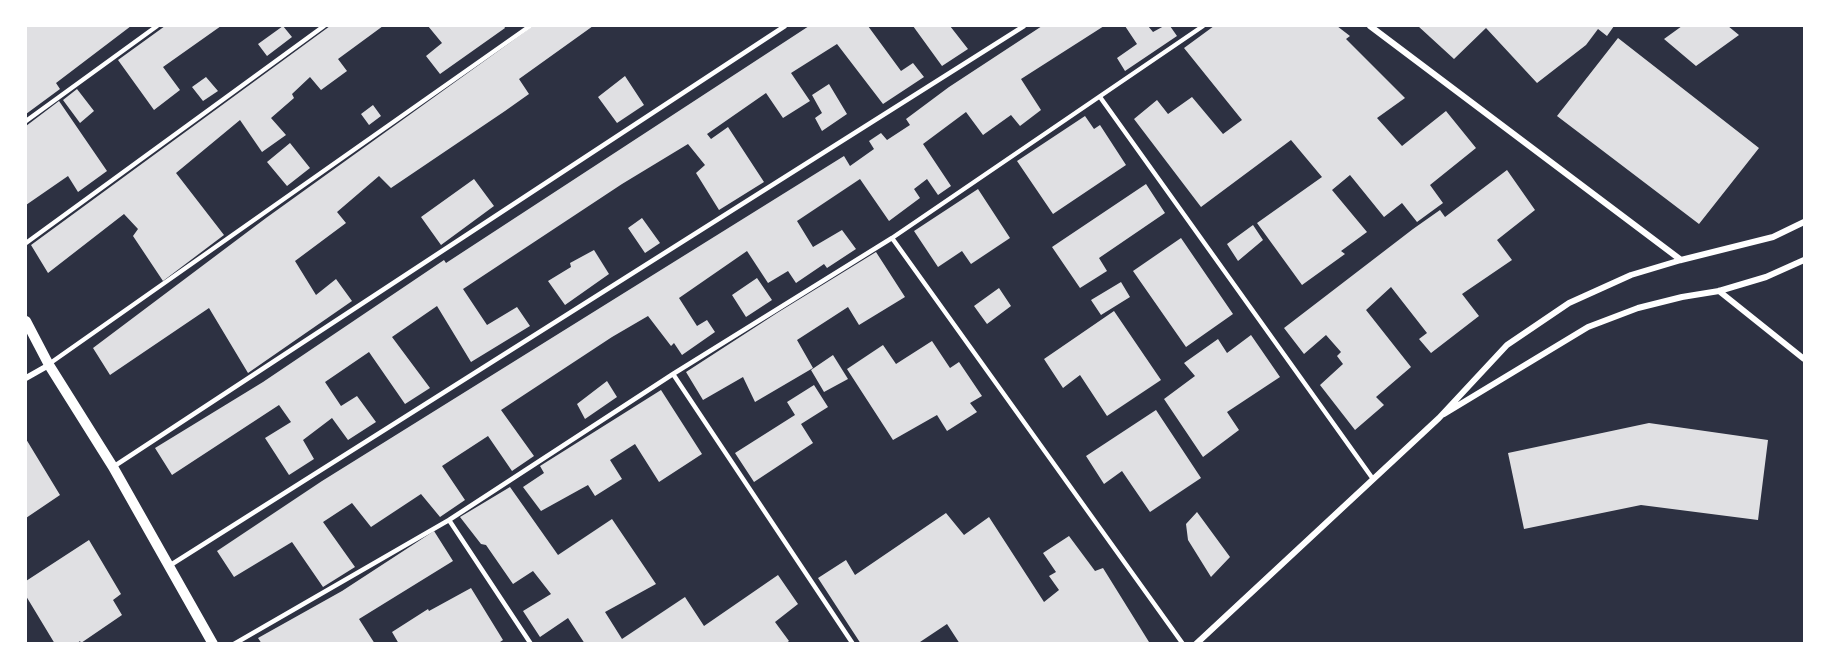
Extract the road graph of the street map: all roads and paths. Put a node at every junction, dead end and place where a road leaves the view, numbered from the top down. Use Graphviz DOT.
graph roads {
  1 [pos="158,26"];
  2 [pos="324,26"];
  3 [pos="530,26"];
  4 [pos="785,26"];
  5 [pos="1024,26"];
  6 [pos="1203,26"];
  7 [pos="1370,26"];
  8 [pos="1100,97"];
  9 [pos="26,121"];
  10 [pos="1804,222"];
  11 [pos="892,238"];
  12 [pos="26,243"];
  13 [pos="1681,260"];
  14 [pos="1804,260"];
  15 [pos="1719,291"];
  16 [pos="26,321"];
  17 [pos="1804,358"];
  18 [pos="49,364"];
  19 [pos="673,374"];
  20 [pos="26,378"];
  21 [pos="1439,418"];
  22 [pos="113,467"];
  23 [pos="1373,479"];
  24 [pos="449,520"];
  25 [pos="169,566"];
  26 [pos="213,644"];
  27 [pos="234,644"];
  28 [pos="531,644"];
  29 [pos="853,644"];
  30 [pos="1183,644"];
  31 [pos="1196,644"];
  1 -- 9 [label="lane"];
  2 -- 12 [label="lane"];
  3 -- 18 [label="lane"];
  4 -- 22 [label="lane"];
  5 -- 25 [label="lane"];
  6 -- 8 [label="lane"];
  7 -- 13 [label="street"];
  8 -- 11 [label="lane"];
  8 -- 23 [label="lane"];
  10 -- 13 [label="street"];
  11 -- 19 [label="lane"];
  11 -- 30 [label="lane"];
  13 -- 21 [label="street"];
  14 -- 15 [label="street"];
  15 -- 17 [label="street"];
  15 -- 21 [label="street"];
  16 -- 18 [label="street"];
  18 -- 20 [label="street"];
  18 -- 22 [label="street"];
  19 -- 24 [label="lane"];
  19 -- 29 [label="lane"];
  21 -- 23 [label="street"];
  22 -- 25 [label="street"];
  23 -- 31 [label="street"];
  24 -- 27 [label="lane"];
  24 -- 28 [label="lane"];
  25 -- 26 [label="street"];
}
